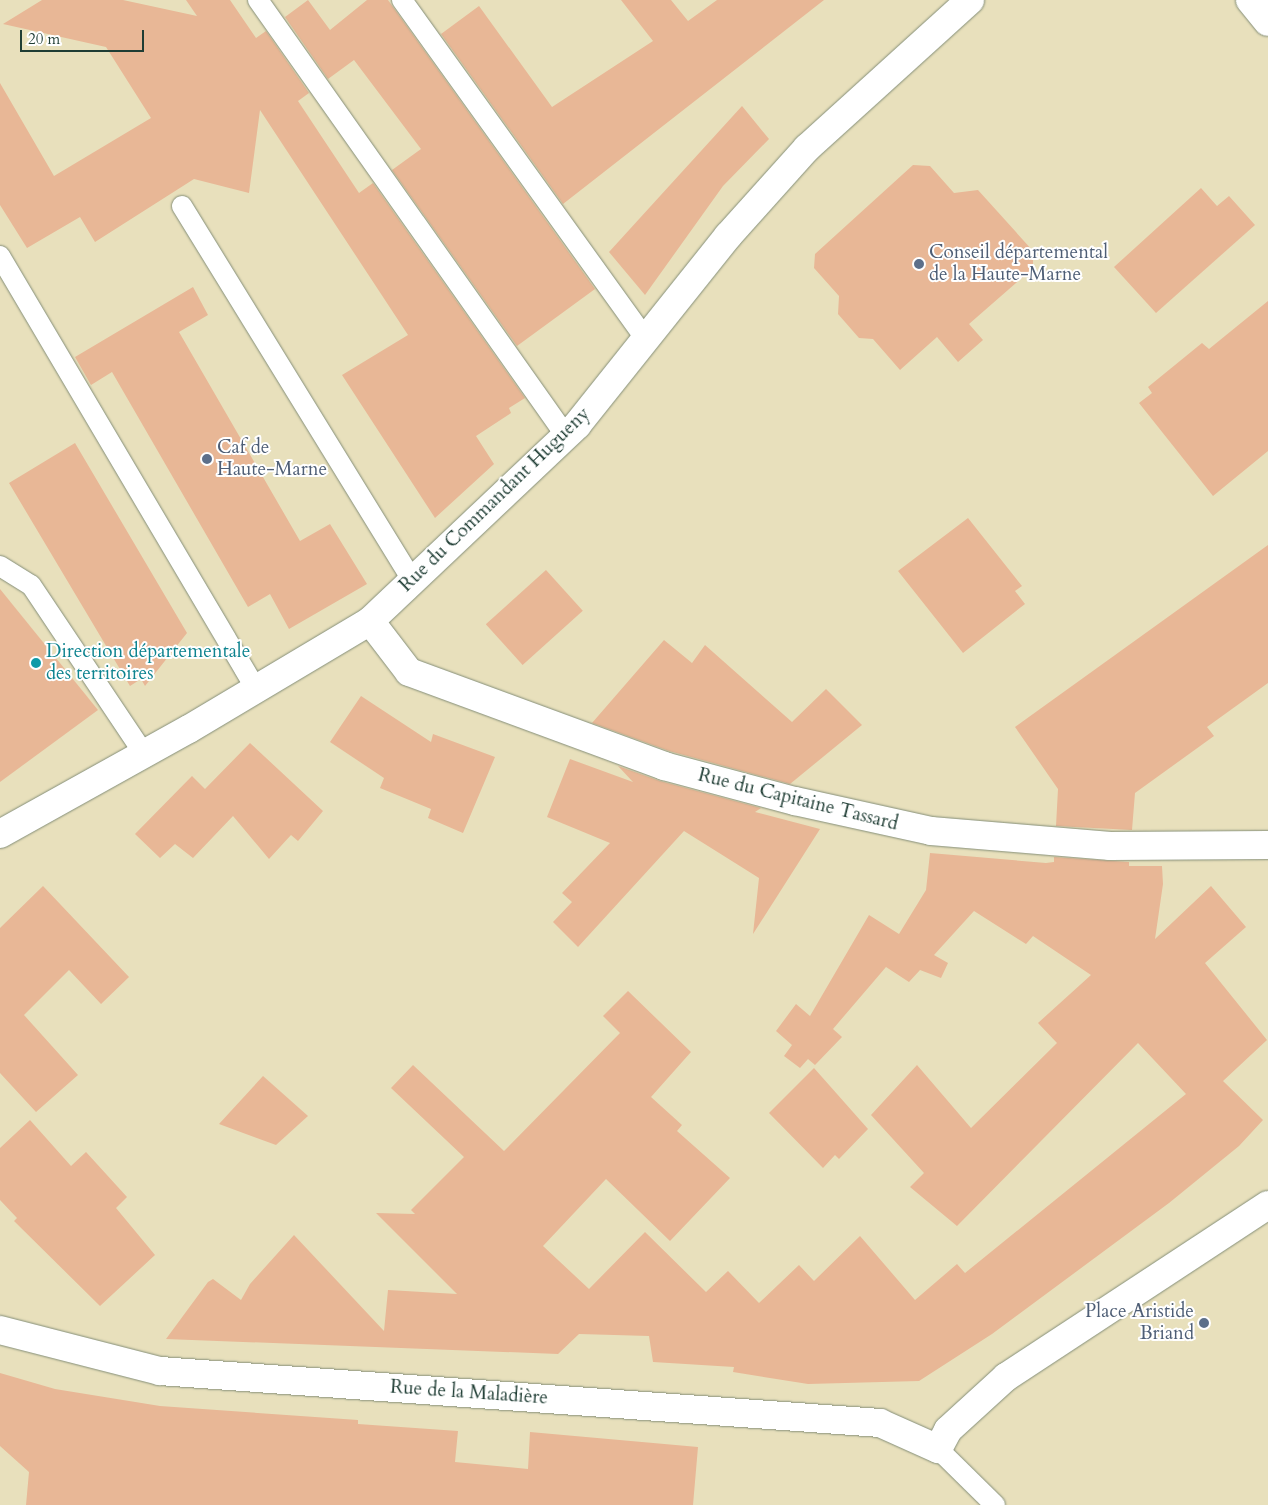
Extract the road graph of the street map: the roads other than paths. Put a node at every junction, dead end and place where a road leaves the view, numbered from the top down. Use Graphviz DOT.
graph roads {
  1 [pos="258,0"];
  2 [pos="402,0"];
  3 [pos="970,0"];
  4 [pos="1250,0"];
  5 [pos="1268,22"];
  6 [pos="182,206"];
  7 [pos="0,256"];
  8 [pos="646,340"];
  9 [pos="566,436"];
  10 [pos="0,566"];
  11 [pos="413,581"];
  12 [pos="370,621"];
  13 [pos="256,689"];
  14 [pos="144,754"];
  15 [pos="0,834"];
  16 [pos="1268,845"];
  17 [pos="1268,1205"];
  18 [pos="0,1319"];
  19 [pos="11,1334"];
  20 [pos="938,1449"];
  21 [pos="995,1505"];
  1 -- 9 [label="lane"];
  2 -- 8 [label="lane"];
  3 -- 8 [label="street, Rue du Commandant Hugueny"];
  4 -- 5 [label="street"];
  6 -- 11 [label="lane"];
  7 -- 13 [label="lane"];
  8 -- 9 [label="street, Rue du Commandant Hugueny"];
  9 -- 11 [label="street, Rue du Commandant Hugueny"];
  10 -- 14 [label="lane"];
  11 -- 12 [label="street, Rue du Commandant Hugueny"];
  12 -- 13 [label="street, Rue du Commandant Hugueny"];
  12 -- 16 [label="street, Rue du Capitaine Tassard"];
  13 -- 14 [label="street, Rue du Commandant Hugueny"];
  14 -- 15 [label="street, Rue du Commandant Hugueny"];
  17 -- 20 [label="street"];
  18 -- 19 [label="street"];
  19 -- 20 [label="street, Rue de la Maladière"];
  20 -- 21 [label="lane"];
}
